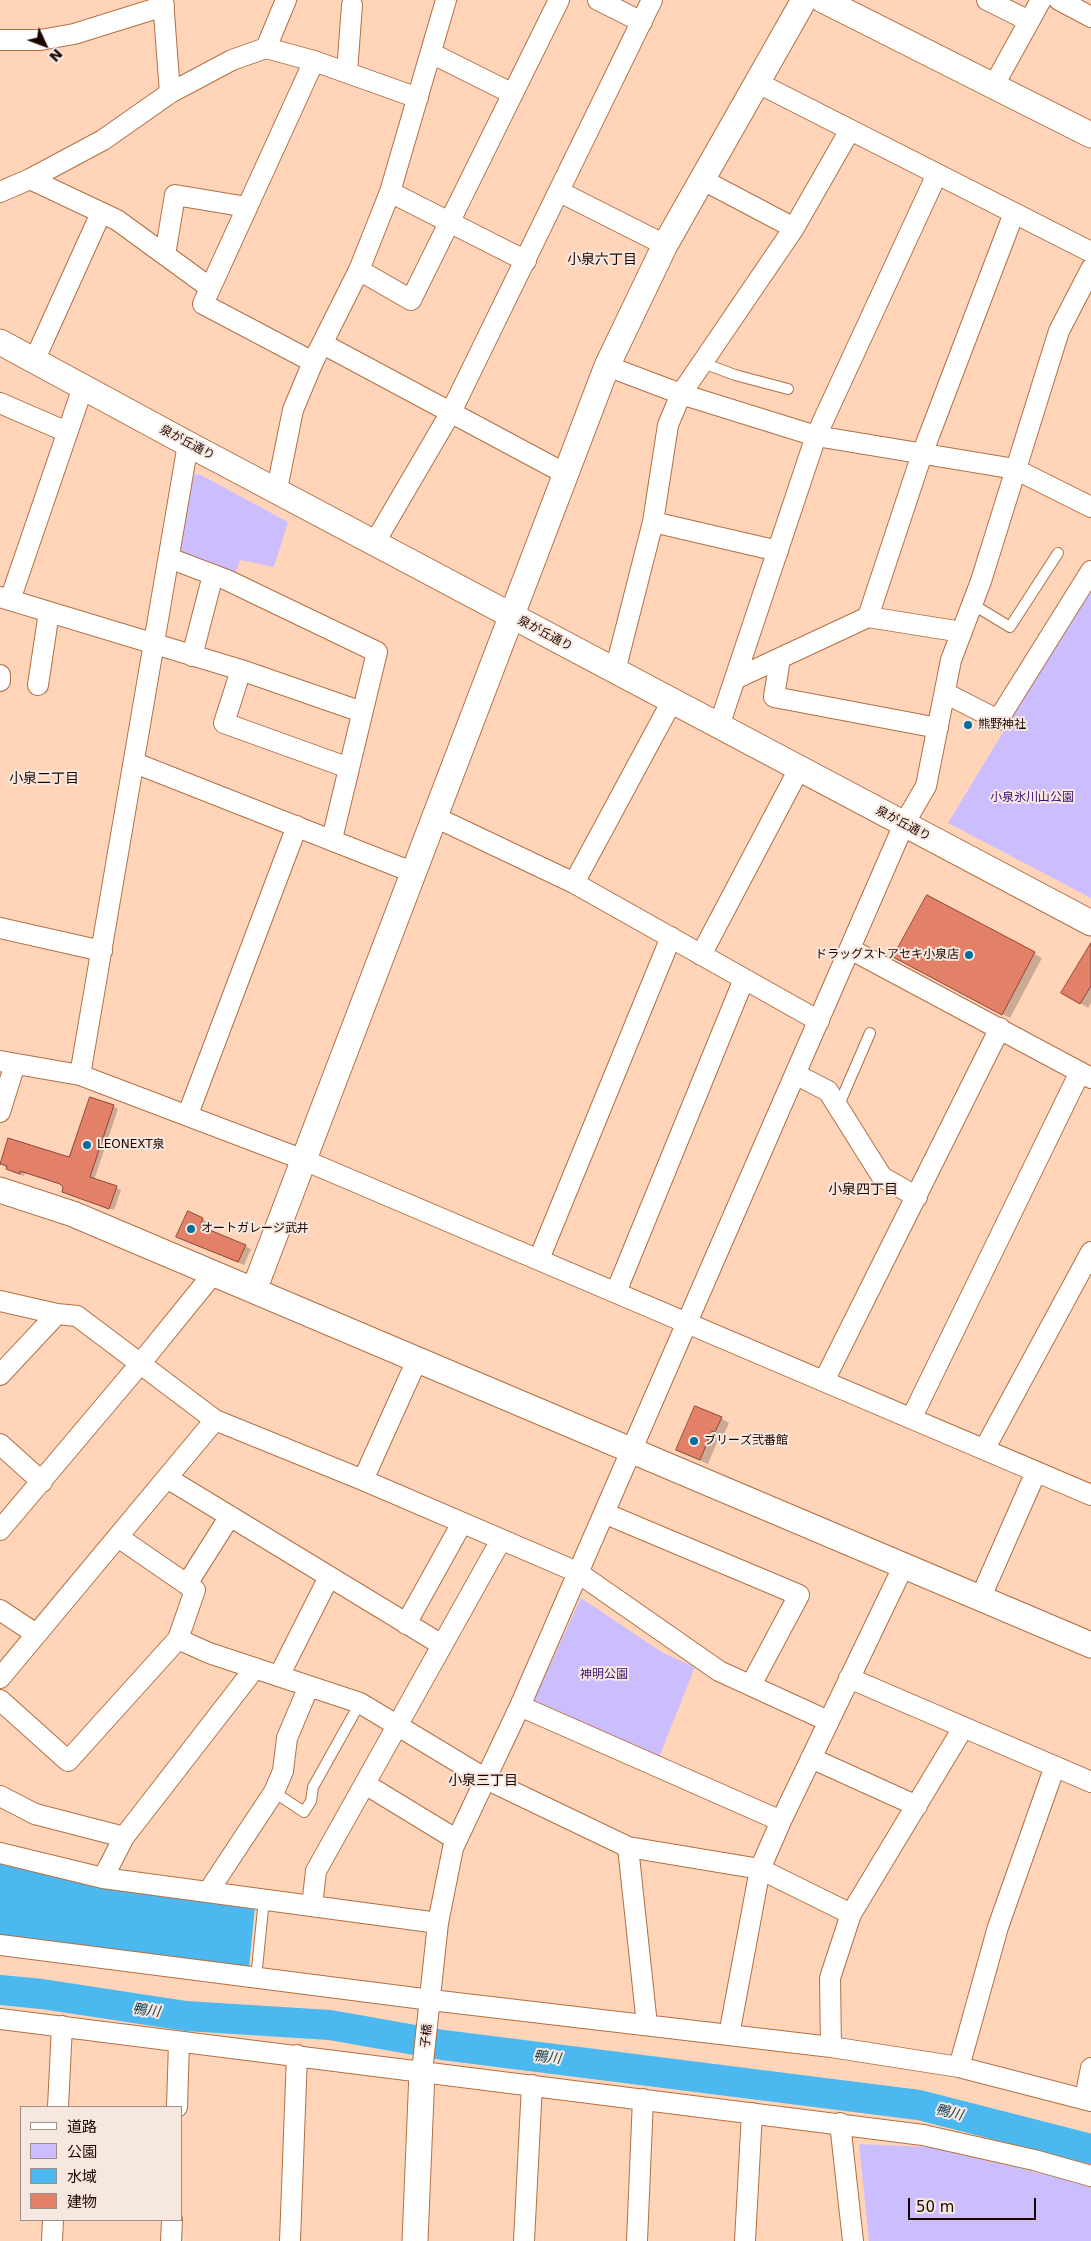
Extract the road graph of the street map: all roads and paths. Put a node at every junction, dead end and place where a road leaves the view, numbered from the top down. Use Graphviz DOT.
graph roads {
  1 [pos="286,0"];
  2 [pos="446,0"];
  3 [pos="559,0"];
  4 [pos="598,0"];
  5 [pos="652,0"];
  6 [pos="804,0"];
  7 [pos="823,0"];
  8 [pos="987,0"];
  9 [pos="1041,0"];
  10 [pos="1059,0"];
  11 [pos="163,3"];
  12 [pos="352,5"];
  13 [pos="1091,17"];
  14 [pos="1029,21"];
  15 [pos="642,22"];
  16 [pos="0,40"];
  17 [pos="266,48"];
  18 [pos="431,53"];
  19 [pos="314,61"];
  20 [pos="347,72"];
  21 [pos="758,83"];
  22 [pos="994,85"];
  23 [pos="170,94"];
  24 [pos="513,94"];
  25 [pos="418,98"];
  26 [pos="850,130"];
  27 [pos="1091,135"];
  28 [pos="937,174"];
  29 [pos="30,179"];
  30 [pos="703,180"];
  31 [pos="0,192"];
  32 [pos="390,192"];
  33 [pos="560,192"];
  34 [pos="247,207"];
  35 [pos="101,213"];
  36 [pos="1014,213"];
  37 [pos="450,222"];
  38 [pos="794,228"];
  39 [pos="665,245"];
  40 [pos="1091,252"];
  41 [pos="164,254"];
  42 [pos="526,261"];
  43 [pos="1091,268"];
  44 [pos="359,270"];
  45 [pos="210,287"];
  46 [pos="0,342"];
  47 [pos="323,344"];
  48 [pos="34,361"];
  49 [pos="314,362"];
  50 [pos="702,363"];
  51 [pos="607,366"];
  52 [pos="83,387"];
  53 [pos="788,389"];
  54 [pos="681,394"];
  55 [pos="0,403"];
  56 [pos="452,412"];
  57 [pos="67,432"];
  58 [pos="816,436"];
  59 [pos="188,444"];
  60 [pos="922,454"];
  61 [pos="1014,469"];
  62 [pos="564,473"];
  63 [pos="277,490"];
  64 [pos="1091,508"];
  65 [pos="653,522"];
  66 [pos="375,542"];
  67 [pos="778,551"];
  68 [pos="1058,553"];
  69 [pos="169,558"];
  70 [pos="1091,571"];
  71 [pos="213,575"];
  72 [pos="5,599"];
  73 [pos="972,604"];
  74 [pos="49,612"];
  75 [pos="510,615"];
  76 [pos="868,617"];
  77 [pos="962,632"];
  78 [pos="155,645"];
  79 [pos="192,656"];
  80 [pos="780,658"];
  81 [pos="241,670"];
  82 [pos="616,671"];
  83 [pos="0,675"];
  84 [pos="735,679"];
  85 [pos="0,682"];
  86 [pos="38,685"];
  87 [pos="945,692"];
  88 [pos="672,701"];
  89 [pos="362,712"];
  90 [pos="719,726"];
  91 [pos="938,728"];
  92 [pos="135,763"];
  93 [pos="349,768"];
  94 [pos="799,768"];
  95 [pos="435,817"];
  96 [pos="904,824"];
  97 [pos="297,826"];
  98 [pos="332,839"];
  99 [pos="412,872"];
  100 [pos="574,883"];
  101 [pos="1091,923"];
  102 [pos="0,928"];
  103 [pos="671,937"];
  104 [pos="850,949"];
  105 [pos="102,951"];
  106 [pos="701,955"];
  107 [pos="744,979"];
  108 [pos="818,1021"];
  109 [pos="1000,1028"];
  110 [pos="870,1033"];
  111 [pos="7,1062"];
  112 [pos="795,1074"];
  113 [pos="80,1075"];
  114 [pos="1086,1075"];
  115 [pos="838,1107"];
  116 [pos="0,1112"];
  117 [pos="188,1114"];
  118 [pos="304,1160"];
  119 [pos="0,1190"];
  120 [pos="917,1197"];
  121 [pos="1091,1252"];
  122 [pos="538,1259"];
  123 [pos="213,1274"];
  124 [pos="254,1290"];
  125 [pos="616,1292"];
  126 [pos="0,1301"];
  127 [pos="57,1314"];
  128 [pos="688,1322"];
  129 [pos="417,1360"];
  130 [pos="140,1364"];
  131 [pos="0,1375"];
  132 [pos="824,1381"];
  133 [pos="912,1417"];
  134 [pos="215,1420"];
  135 [pos="0,1444"];
  136 [pos="985,1448"];
  137 [pos="631,1451"];
  138 [pos="1036,1472"];
  139 [pos="167,1478"];
  140 [pos="363,1480"];
  141 [pos="42,1482"];
  142 [pos="1088,1488"];
  143 [pos="604,1513"];
  144 [pos="230,1516"];
  145 [pos="462,1523"];
  146 [pos="0,1530"];
  147 [pos="118,1537"];
  148 [pos="501,1540"];
  149 [pos="903,1566"];
  150 [pos="578,1572"];
  151 [pos="329,1577"];
  152 [pos="186,1584"];
  153 [pos="980,1599"];
  154 [pos="0,1610"];
  155 [pos="406,1624"];
  156 [pos="36,1634"];
  157 [pos="178,1640"];
  158 [pos="1091,1645"];
  159 [pos="442,1646"];
  160 [pos="255,1668"];
  161 [pos="279,1676"];
  162 [pos="0,1678"];
  163 [pos="849,1678"];
  164 [pos="750,1685"];
  165 [pos="309,1686"];
  166 [pos="0,1700"];
  167 [pos="360,1703"];
  168 [pos="520,1706"];
  169 [pos="828,1721"];
  170 [pos="397,1725"];
  171 [pos="964,1728"];
  172 [pos="811,1758"];
  173 [pos="1054,1766"];
  174 [pos="486,1779"];
  175 [pos="1091,1782"];
  176 [pos="365,1784"];
  177 [pos="274,1792"];
  178 [pos="0,1796"];
  179 [pos="917,1806"];
  180 [pos="781,1820"];
  181 [pos="124,1837"];
  182 [pos="457,1840"];
  183 [pos="628,1847"];
  184 [pos="0,1853"];
  185 [pos="760,1869"];
  186 [pos="103,1878"];
  187 [pos="208,1892"];
  188 [pos="264,1899"];
  189 [pos="312,1906"];
  190 [pos="851,1914"];
  191 [pos="438,1923"];
  192 [pos="0,1945"];
  193 [pos="256,1978"];
  194 [pos="431,2000"];
  195 [pos="0,2019"];
  196 [pos="647,2025"];
  197 [pos="62,2026"];
  198 [pos="730,2035"];
  199 [pos="179,2042"];
  200 [pos="831,2047"];
  201 [pos="297,2055"];
  202 [pos="959,2067"];
  203 [pos="1091,2068"];
  204 [pos="422,2072"];
  205 [pos="532,2085"];
  206 [pos="643,2099"];
  207 [pos="1088,2100"];
  208 [pos="58,2106"];
  209 [pos="177,2106"];
  210 [pos="752,2113"];
  211 [pos="840,2123"];
  212 [pos="1091,2176"];
  213 [pos="53,2221"];
  214 [pos="172,2221"];
  215 [pos="52,2241"];
  216 [pos="171,2241"];
  217 [pos="290,2241"];
  218 [pos="415,2241"];
  219 [pos="524,2241"];
  220 [pos="636,2241"];
  221 [pos="745,2241"];
  222 [pos="853,2241"];
  1 -- 17 [label="street"];
  2 -- 18 [label="street"];
  3 -- 24 [label="street"];
  4 -- 15 [label="street"];
  5 -- 15 [label="street"];
  6 -- 21 [label="street"];
  7 -- 22 [label="street"];
  8 -- 14 [label="street"];
  9 -- 14 [label="street"];
  10 -- 13 [label="street"];
  11 -- 16 [label="street"];
  11 -- 23 [label="street"];
  12 -- 20 [label="street"];
  14 -- 22 [label="street"];
  15 -- 33 [label="street"];
  17 -- 19 [label="street"];
  17 -- 23 [label="street"];
  18 -- 24 [label="street"];
  18 -- 25 [label="street"];
  19 -- 20 [label="street"];
  19 -- 34 [label="street"];
  20 -- 25 [label="street"];
  21 -- 26 [label="street"];
  21 -- 30 [label="street"];
  22 -- 27 [label="street"];
  23 -- 29 [label="street"];
  24 -- 37 [label="street"];
  25 -- 32 [label="street"];
  26 -- 28 [label="street"];
  26 -- 38 [label="street"];
  28 -- 36 [label="street"];
  28 -- 58 [label="street"];
  29 -- 31 [label="street"];
  29 -- 35 [label="street"];
  30 -- 38 [label="street"];
  30 -- 39 [label="street"];
  32 -- 37 [label="street"];
  32 -- 44 [label="street"];
  33 -- 39 [label="street"];
  33 -- 42 [label="street"];
  34 -- 41 [label="street"];
  34 -- 45 [label="street"];
  35 -- 41 [label="street"];
  35 -- 48 [label="street"];
  36 -- 40 [label="street"];
  36 -- 60 [label="street"];
  37 -- 42 [label="street"];
  37 -- 44 [label="street"];
  38 -- 50 [label="street"];
  39 -- 51 [label="street"];
  41 -- 45 [label="street"];
  42 -- 56 [label="street"];
  43 -- 61 [label="street, 子橋"];
  44 -- 47 [label="street"];
  45 -- 49 [label="street"];
  46 -- 48 [label="street, 泉が丘通り"];
  47 -- 49 [label="street"];
  47 -- 56 [label="street"];
  48 -- 52 [label="street, 泉が丘通り"];
  49 -- 63 [label="street"];
  50 -- 53 [label="lane"];
  50 -- 54 [label="street"];
  51 -- 54 [label="street"];
  51 -- 62 [label="street"];
  52 -- 57 [label="street"];
  52 -- 59 [label="street, 泉が丘通り"];
  54 -- 58 [label="street"];
  54 -- 65 [label="street"];
  55 -- 57 [label="street"];
  56 -- 62 [label="street"];
  56 -- 66 [label="street"];
  57 -- 72 [label="street"];
  58 -- 60 [label="street"];
  58 -- 67 [label="street"];
  59 -- 63 [label="street, 泉が丘通り"];
  59 -- 69 [label="street"];
  60 -- 61 [label="street"];
  60 -- 76 [label="street"];
  61 -- 64 [label="street"];
  61 -- 73 [label="street, 子橋"];
  62 -- 75 [label="street"];
  63 -- 66 [label="street, 泉が丘通り"];
  65 -- 67 [label="street"];
  65 -- 82 [label="street"];
  66 -- 75 [label="street, 泉が丘通り"];
  67 -- 84 [label="street"];
  68 -- 73 [label="lane"];
  69 -- 71 [label="street"];
  69 -- 78 [label="street"];
  70 -- 87 [label="street"];
  71 -- 79 [label="street"];
  71 -- 89 [label="street"];
  72 -- 74 [label="street"];
  73 -- 77 [label="street, 子橋"];
  74 -- 78 [label="street"];
  74 -- 86 [label="street"];
  75 -- 82 [label="street, 泉が丘通り"];
  75 -- 95 [label="street"];
  76 -- 77 [label="street"];
  76 -- 80 [label="street"];
  77 -- 87 [label="street, 子橋"];
  78 -- 79 [label="street"];
  78 -- 92 [label="street"];
  79 -- 81 [label="street"];
  80 -- 84 [label="street"];
  80 -- 91 [label="street"];
  81 -- 89 [label="street"];
  81 -- 93 [label="street"];
  82 -- 88 [label="street, 泉が丘通り"];
  83 -- 85 [label="street"];
  84 -- 90 [label="street"];
  87 -- 91 [label="street, 子橋"];
  88 -- 90 [label="street, 泉が丘通り"];
  88 -- 100 [label="street"];
  89 -- 93 [label="street"];
  90 -- 94 [label="street, 泉が丘通り"];
  91 -- 96 [label="street, 子橋"];
  92 -- 97 [label="street"];
  92 -- 105 [label="street"];
  93 -- 98 [label="street"];
  94 -- 96 [label="street, 泉が丘通り"];
  94 -- 106 [label="street"];
  95 -- 99 [label="street"];
  95 -- 100 [label="street"];
  96 -- 101 [label="street, 泉が丘通り"];
  96 -- 104 [label="street, 子橋"];
  97 -- 98 [label="street"];
  97 -- 117 [label="street"];
  98 -- 99 [label="street"];
  99 -- 118 [label="street"];
  100 -- 103 [label="street"];
  102 -- 105 [label="street"];
  103 -- 106 [label="street"];
  103 -- 122 [label="street"];
  104 -- 108 [label="street, 子橋"];
  104 -- 109 [label="street"];
  105 -- 113 [label="street"];
  106 -- 107 [label="street"];
  107 -- 108 [label="street"];
  107 -- 125 [label="street"];
  108 -- 112 [label="street, 子橋"];
  109 -- 114 [label="street"];
  109 -- 120 [label="street"];
  110 -- 115 [label="lane"];
  111 -- 113 [label="street"];
  111 -- 116 [label="street"];
  112 -- 115 [label="street"];
  112 -- 128 [label="street, 子橋"];
  113 -- 117 [label="street"];
  114 -- 133 [label="street"];
  115 -- 120 [label="street"];
  117 -- 118 [label="street"];
  118 -- 122 [label="street"];
  118 -- 124 [label="street"];
  119 -- 123 [label="street"];
  120 -- 132 [label="street"];
  121 -- 136 [label="street"];
  122 -- 125 [label="street"];
  123 -- 124 [label="street"];
  123 -- 130 [label="street"];
  124 -- 129 [label="street"];
  125 -- 128 [label="street"];
  126 -- 127 [label="street"];
  127 -- 130 [label="street"];
  127 -- 131 [label="street"];
  128 -- 132 [label="street"];
  128 -- 137 [label="street, 子橋"];
  129 -- 137 [label="street"];
  129 -- 140 [label="street"];
  130 -- 134 [label="street"];
  130 -- 141 [label="street"];
  132 -- 133 [label="street"];
  133 -- 136 [label="street"];
  134 -- 139 [label="street"];
  134 -- 140 [label="street"];
  135 -- 141 [label="street"];
  136 -- 138 [label="street"];
  137 -- 143 [label="street, 子橋"];
  137 -- 149 [label="street"];
  138 -- 142 [label="street"];
  138 -- 153 [label="street"];
  139 -- 144 [label="street"];
  139 -- 147 [label="street"];
  140 -- 145 [label="street"];
  141 -- 146 [label="street"];
  143 -- 150 [label="street, 子橋"];
  143 -- 164 [label="street"];
  144 -- 151 [label="street"];
  144 -- 152 [label="street"];
  145 -- 148 [label="street"];
  145 -- 155 [label="street"];
  147 -- 152 [label="street"];
  147 -- 156 [label="street"];
  148 -- 150 [label="street"];
  148 -- 159 [label="street"];
  149 -- 153 [label="street"];
  149 -- 163 [label="street"];
  150 -- 164 [label="street"];
  150 -- 168 [label="street, 子橋"];
  151 -- 155 [label="street"];
  151 -- 161 [label="street"];
  152 -- 157 [label="street"];
  153 -- 158 [label="street"];
  154 -- 156 [label="street"];
  155 -- 159 [label="street"];
  156 -- 162 [label="street"];
  157 -- 160 [label="street"];
  157 -- 166 [label="street"];
  159 -- 170 [label="street"];
  160 -- 161 [label="street"];
  160 -- 181 [label="street"];
  161 -- 165 [label="street"];
  163 -- 169 [label="street"];
  163 -- 171 [label="street"];
  164 -- 169 [label="street"];
  165 -- 167 [label="street"];
  165 -- 177 [label="street"];
  167 -- 170 [label="street"];
  167 -- 177 [label="lane"];
  168 -- 174 [label="street, 子橋"];
  168 -- 180 [label="street"];
  169 -- 172 [label="street"];
  170 -- 174 [label="street"];
  170 -- 176 [label="street"];
  171 -- 173 [label="street"];
  171 -- 179 [label="street"];
  172 -- 179 [label="street"];
  172 -- 180 [label="street"];
  173 -- 175 [label="street"];
  173 -- 202 [label="street"];
  174 -- 182 [label="street, 子橋"];
  174 -- 183 [label="street"];
  176 -- 182 [label="street"];
  176 -- 189 [label="street"];
  177 -- 187 [label="street"];
  178 -- 181 [label="street"];
  179 -- 190 [label="street"];
  180 -- 185 [label="street"];
  181 -- 186 [label="street"];
  182 -- 191 [label="street, 子橋"];
  183 -- 185 [label="street"];
  183 -- 196 [label="street"];
  184 -- 186 [label="street"];
  185 -- 190 [label="street"];
  185 -- 198 [label="street"];
  186 -- 187 [label="street"];
  187 -- 188 [label="street"];
  188 -- 189 [label="street"];
  188 -- 193 [label="lane"];
  189 -- 191 [label="street"];
  190 -- 200 [label="street"];
  191 -- 194 [label="street, 子橋"];
  192 -- 193 [label="street"];
  193 -- 194 [label="street"];
  194 -- 196 [label="street"];
  194 -- 204 [label="street, 子橋"];
  195 -- 197 [label="street"];
  196 -- 198 [label="street"];
  197 -- 199 [label="street"];
  197 -- 208 [label="street"];
  198 -- 200 [label="street"];
  199 -- 201 [label="street"];
  199 -- 209 [label="street"];
  200 -- 202 [label="street"];
  201 -- 204 [label="street"];
  201 -- 217 [label="street"];
  202 -- 207 [label="street"];
  203 -- 207 [label="street"];
  204 -- 205 [label="street"];
  204 -- 218 [label="street"];
  205 -- 206 [label="street"];
  205 -- 219 [label="street"];
  206 -- 210 [label="street"];
  206 -- 220 [label="street"];
  210 -- 211 [label="street"];
  210 -- 221 [label="street"];
  211 -- 212 [label="street"];
  211 -- 222 [label="street"];
  213 -- 215 [label="street"];
  214 -- 216 [label="street"];
}
